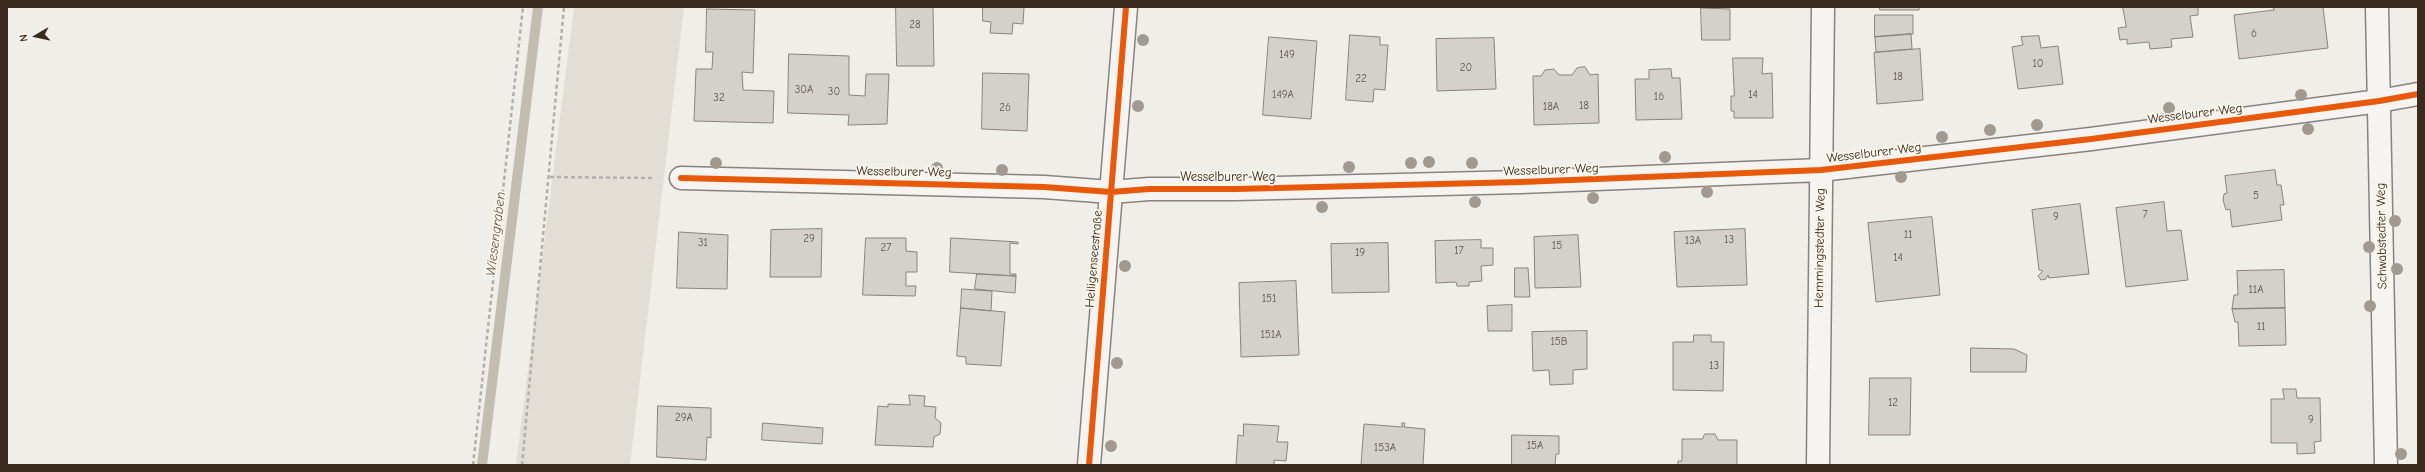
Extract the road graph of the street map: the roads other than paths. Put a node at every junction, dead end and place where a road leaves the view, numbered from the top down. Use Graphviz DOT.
graph roads {
  1 [pos="1126,7"];
  2 [pos="1823,7"];
  3 [pos="2377,7"];
  4 [pos="2418,94"];
  5 [pos="2379,101"];
  6 [pos="1821,170"];
  7 [pos="681,178"];
  8 [pos="1111,192"];
  9 [pos="1090,465"];
  10 [pos="1818,465"];
  11 [pos="2386,465"];
  1 -- 8 [label="street, Heiligenseestraße"];
  2 -- 6 [label="street, Hemmingstedter Weg"];
  3 -- 5 [label="street, Schwabstedter Weg"];
  4 -- 5 [label="street, Wesselburer Weg"];
  5 -- 6 [label="street, Wesselburer Weg"];
  5 -- 11 [label="street, Schwabstedter Weg"];
  6 -- 8 [label="street, Wesselburer Weg"];
  6 -- 10 [label="street, Hemmingstedter Weg"];
  7 -- 8 [label="street, Wesselburer Weg"];
  8 -- 9 [label="street, Heiligenseestraße"];
}
